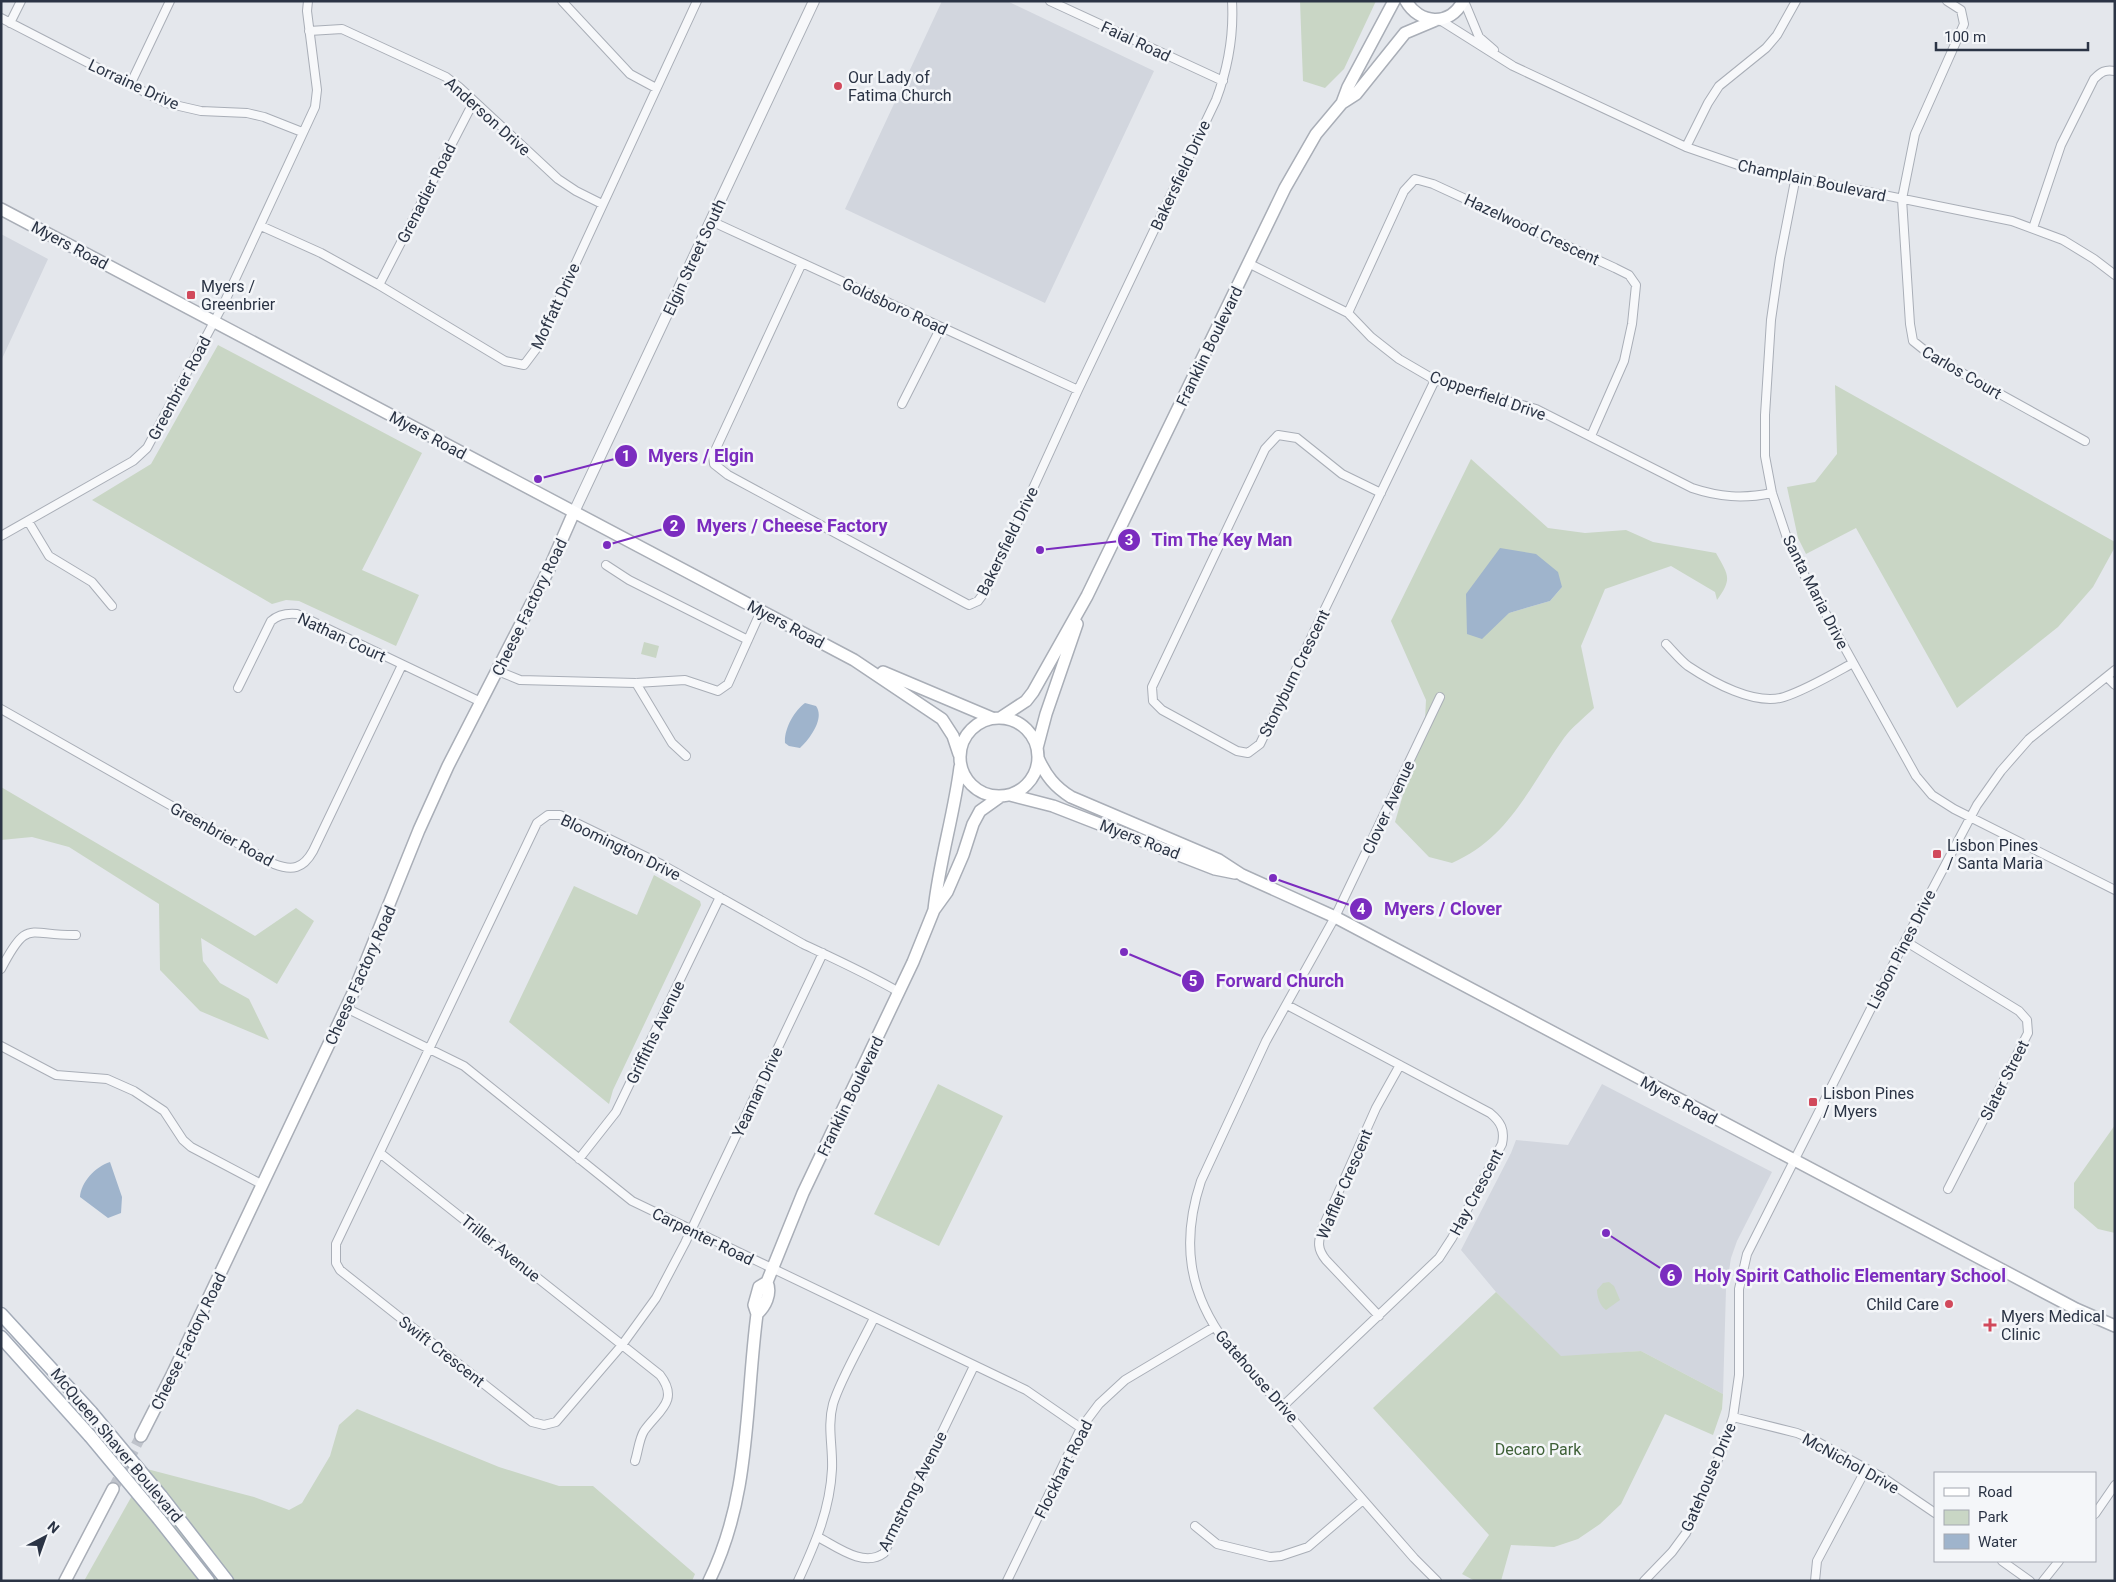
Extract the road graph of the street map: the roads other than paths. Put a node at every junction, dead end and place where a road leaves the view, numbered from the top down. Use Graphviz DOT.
graph roads {
  1 [pos="21,1"];
  2 [pos="170,1"];
  3 [pos="308,1"];
  4 [pos="562,1"];
  5 [pos="697,1"];
  6 [pos="814,1"];
  7 [pos="1050,1"];
  8 [pos="1232,1"];
  9 [pos="1394,1"];
  10 [pos="1406,1"];
  11 [pos="1463,1"];
  12 [pos="1796,1"];
  13 [pos="1947,1"];
  14 [pos="1,18"];
  15 [pos="1438,20"];
  16 [pos="10,23"];
  17 [pos="309,31"];
  18 [pos="1513,66"];
  19 [pos="2115,71"];
  20 [pos="1223,81"];
  21 [pos="130,85"];
  22 [pos="656,88"];
  23 [pos="474,100"];
  24 [pos="1342,102"];
  25 [pos="302,132"];
  26 [pos="1686,148"];
  27 [pos="1796,176"];
  28 [pos="1902,199"];
  29 [pos="602,204"];
  30 [pos="1,209"];
  31 [pos="711,221"];
  32 [pos="262,226"];
  33 [pos="2034,228"];
  34 [pos="802,263"];
  35 [pos="1250,264"];
  36 [pos="2115,275"];
  37 [pos="379,285"];
  38 [pos="1348,313"];
  39 [pos="214,322"];
  40 [pos="942,327"];
  41 [pos="1436,380"];
  42 [pos="1078,390"];
  43 [pos="902,404"];
  44 [pos="1591,436"];
  45 [pos="2085,441"];
  46 [pos="1772,492"];
  47 [pos="1381,493"];
  48 [pos="574,512"];
  49 [pos="28,521"];
  50 [pos="1,536"];
  51 [pos="606,565"];
  52 [pos="1087,596"];
  53 [pos="112,606"];
  54 [pos="761,611"];
  55 [pos="748,640"];
  56 [pos="1666,644"];
  57 [pos="854,660"];
  58 [pos="1853,663"];
  59 [pos="402,665"];
  60 [pos="2115,670"];
  61 [pos="498,671"];
  62 [pos="2107,677"];
  63 [pos="636,683"];
  64 [pos="2115,686"];
  65 [pos="238,688"];
  66 [pos="1440,697"];
  67 [pos="481,702"];
  68 [pos="1,709"];
  69 [pos="996,718"];
  70 [pos="1038,753"];
  71 [pos="959,754"];
  72 [pos="686,756"];
  73 [pos="960,767"];
  74 [pos="1005,796"];
  75 [pos="1971,816"];
  76 [pos="1242,875"];
  77 [pos="2115,890"];
  78 [pos="720,897"];
  79 [pos="934,910"];
  80 [pos="1335,917"];
  81 [pos="76,935"];
  82 [pos="1905,941"];
  83 [pos="823,953"];
  84 [pos="1,969"];
  85 [pos="899,992"];
  86 [pos="1287,1005"];
  87 [pos="346,1008"];
  88 [pos="1,1046"];
  89 [pos="430,1048"];
  90 [pos="1400,1065"];
  91 [pos="380,1152"];
  92 [pos="579,1159"];
  93 [pos="1793,1160"];
  94 [pos="263,1185"];
  95 [pos="1948,1188"];
  96 [pos="691,1231"];
  97 [pos="772,1269"];
  98 [pos="1,1314"];
  99 [pos="1379,1316"];
  100 [pos="874,1318"];
  101 [pos="2115,1326"];
  102 [pos="1214,1327"];
  103 [pos="1,1338"];
  104 [pos="622,1345"];
  105 [pos="974,1366"];
  106 [pos="1283,1406"];
  107 [pos="1734,1417"];
  108 [pos="1081,1428"];
  109 [pos="141,1436"];
  110 [pos="635,1461"];
  111 [pos="1866,1468"];
  112 [pos="2115,1485"];
  113 [pos="113,1489"];
  114 [pos="1363,1500"];
  115 [pos="1934,1512"];
  116 [pos="2096,1513"];
  117 [pos="1196,1526"];
  118 [pos="818,1537"];
  119 [pos="2003,1562"];
  120 [pos="2058,1562"];
  121 [pos="65,1581"];
  122 [pos="208,1581"];
  123 [pos="227,1581"];
  124 [pos="709,1581"];
  125 [pos="798,1581"];
  126 [pos="1008,1581"];
  127 [pos="1437,1581"];
  128 [pos="1644,1581"];
  129 [pos="1815,1581"];
  130 [pos="2030,1581"];
  131 [pos="2043,1581"];
  1 -- 16 [label="street"];
  2 -- 21 [label="street"];
  3 -- 17 [label="street, Greenbrier Road"];
  4 -- 22 [label="street"];
  5 -- 22 [label="street, Moffatt Drive"];
  6 -- 31 [label="street, Elgin Street South"];
  7 -- 20 [label="street, Faial Road"];
  8 -- 20 [label="street, Bakersfield Drive"];
  9 -- 24 [label="main road, Franklin Boulevard"];
  10 -- 15 [label="main road"];
  11 -- 15 [label="main road, Franklin Boulevard"];
  11 -- 18 [label="street, Champlain Boulevard"];
  12 -- 26 [label="street"];
  13 -- 28 [label="street, Carlos Court"];
  14 -- 16 [label="street, Lorraine Drive"];
  15 -- 18 [label="street, Champlain Boulevard"];
  15 -- 24 [label="main road, Franklin Boulevard"];
  16 -- 21 [label="street, Lorraine Drive"];
  17 -- 23 [label="street, Anderson Drive"];
  17 -- 25 [label="street, Greenbrier Road"];
  18 -- 26 [label="street, Champlain Boulevard"];
  19 -- 33 [label="street"];
  20 -- 42 [label="street, Bakersfield Drive"];
  21 -- 25 [label="street, Lorraine Drive"];
  22 -- 29 [label="street, Moffatt Drive"];
  23 -- 29 [label="street, Anderson Drive"];
  23 -- 37 [label="street, Grenadier Road"];
  24 -- 35 [label="main road, Franklin Boulevard"];
  25 -- 32 [label="street, Greenbrier Road"];
  26 -- 27 [label="street, Champlain Boulevard"];
  27 -- 28 [label="street, Champlain Boulevard"];
  27 -- 46 [label="street, Santa Maria Drive"];
  28 -- 33 [label="street, Champlain Boulevard"];
  28 -- 45 [label="street, Carlos Court"];
  29 -- 37 [label="street, Moffatt Drive"];
  30 -- 39 [label="main road, Myers Road"];
  31 -- 34 [label="street, Goldsboro Road"];
  31 -- 48 [label="street, Elgin Street South"];
  32 -- 37 [label="street, Moffatt Drive"];
  32 -- 39 [label="street, Greenbrier Road"];
  33 -- 36 [label="street, Champlain Boulevard"];
  34 -- 40 [label="street, Goldsboro Road"];
  34 -- 42 [label="street, Bakersfield Drive"];
  35 -- 38 [label="street, Copperfield Drive"];
  35 -- 52 [label="main road, Franklin Boulevard"];
  38 -- 41 [label="street, Copperfield Drive"];
  38 -- 44 [label="street, Hazelwood Crescent"];
  39 -- 48 [label="main road, Myers Road"];
  39 -- 49 [label="street, Greenbrier Road"];
  40 -- 42 [label="street, Goldsboro Road"];
  40 -- 43 [label="street"];
  41 -- 44 [label="street, Copperfield Drive"];
  41 -- 47 [label="street, Stonyburn Crescent"];
  44 -- 46 [label="street, Copperfield Drive"];
  46 -- 58 [label="street, Santa Maria Drive"];
  47 -- 47 [label="street, Stonyburn Crescent"];
  48 -- 54 [label="main road, Myers Road"];
  48 -- 61 [label="main road, Cheese Factory Road"];
  49 -- 50 [label="street, Greenbrier Road"];
  49 -- 53 [label="street"];
  51 -- 55 [label="street"];
  52 -- 69 [label="main road, Franklin Boulevard"];
  52 -- 70 [label="main road, Franklin Boulevard"];
  54 -- 55 [label="street"];
  54 -- 57 [label="main road, Myers Road"];
  55 -- 63 [label="street"];
  56 -- 58 [label="street"];
  57 -- 69 [label="main road, Myers Road"];
  57 -- 71 [label="main road, Myers Road"];
  58 -- 75 [label="street, Santa Maria Drive"];
  59 -- 65 [label="street, Nathan Court"];
  59 -- 67 [label="street, Nathan Court"];
  59 -- 68 [label="street, Greenbrier Road"];
  60 -- 62 [label="street, Lisbon Pines Drive"];
  61 -- 63 [label="street"];
  61 -- 67 [label="main road, Cheese Factory Road"];
  62 -- 64 [label="street"];
  62 -- 75 [label="street, Lisbon Pines Drive"];
  63 -- 72 [label="street"];
  66 -- 80 [label="street, Clover Avenue"];
  67 -- 87 [label="main road, Cheese Factory Road"];
  69 -- 70 [label="main road"];
  69 -- 71 [label="main road"];
  70 -- 74 [label="main road"];
  70 -- 76 [label="main road, Myers Road"];
  71 -- 73 [label="main road"];
  73 -- 74 [label="main road"];
  73 -- 79 [label="main road, Franklin Boulevard"];
  74 -- 76 [label="main road, Myers Road"];
  74 -- 79 [label="main road, Franklin Boulevard"];
  75 -- 77 [label="street, Santa Maria Drive"];
  75 -- 82 [label="street, Lisbon Pines Drive"];
  76 -- 80 [label="main road, Myers Road"];
  78 -- 83 [label="street, Bloomington Drive"];
  78 -- 89 [label="street, Bloomington Drive"];
  78 -- 92 [label="street, Griffiths Avenue"];
  79 -- 85 [label="main road, Franklin Boulevard"];
  80 -- 86 [label="street, Gatehouse Drive"];
  80 -- 93 [label="main road, Myers Road"];
  81 -- 84 [label="street"];
  82 -- 93 [label="street, Lisbon Pines Drive"];
  82 -- 95 [label="street, Slater Street"];
  83 -- 85 [label="street, Bloomington Drive"];
  83 -- 96 [label="street, Yeaman Drive"];
  85 -- 97 [label="main road, Franklin Boulevard"];
  86 -- 90 [label="street, Hay Crescent"];
  86 -- 102 [label="street, Gatehouse Drive"];
  87 -- 89 [label="street, Carpenter Road"];
  87 -- 94 [label="main road, Cheese Factory Road"];
  88 -- 94 [label="street"];
  89 -- 91 [label="street, Swift Crescent"];
  89 -- 92 [label="street, Carpenter Road"];
  90 -- 99 [label="street, Waffler Crescent"];
  90 -- 99 [label="street, Hay Crescent"];
  91 -- 104 [label="street, Triller Avenue"];
  91 -- 104 [label="street, Swift Crescent"];
  92 -- 96 [label="street, Carpenter Road"];
  93 -- 101 [label="main road, Myers Road"];
  93 -- 107 [label="street, Gatehouse Drive"];
  94 -- 109 [label="main road, Cheese Factory Road"];
  96 -- 97 [label="street, Carpenter Road"];
  96 -- 104 [label="street, Swift Crescent"];
  97 -- 100 [label="street, Carpenter Road"];
  97 -- 124 [label="main road, Franklin Boulevard"];
  98 -- 123 [label="main road, McQueen Shaver Boulevard, bridge"];
  99 -- 106 [label="street, Hay Crescent"];
  100 -- 105 [label="street, Carpenter Road"];
  100 -- 118 [label="street"];
  102 -- 106 [label="street, Gatehouse Drive"];
  102 -- 108 [label="street, Flockhart Road"];
  103 -- 122 [label="main road, McQueen Shaver Boulevard, bridge"];
  104 -- 110 [label="street, Triller Avenue"];
  105 -- 108 [label="street, Carpenter Road"];
  105 -- 118 [label="street, Armstrong Avenue"];
  106 -- 114 [label="street, Gatehouse Drive"];
  107 -- 111 [label="street, McNichol Drive"];
  107 -- 128 [label="street, Gatehouse Drive"];
  108 -- 126 [label="street, Flockhart Road"];
  111 -- 115 [label="street, McNichol Drive"];
  111 -- 129 [label="street"];
  112 -- 116 [label="street"];
  113 -- 121 [label="main road"];
  114 -- 117 [label="street"];
  114 -- 127 [label="street, Gatehouse Drive"];
  118 -- 125 [label="street"];
  119 -- 130 [label="street"];
  120 -- 131 [label="street"];
}
